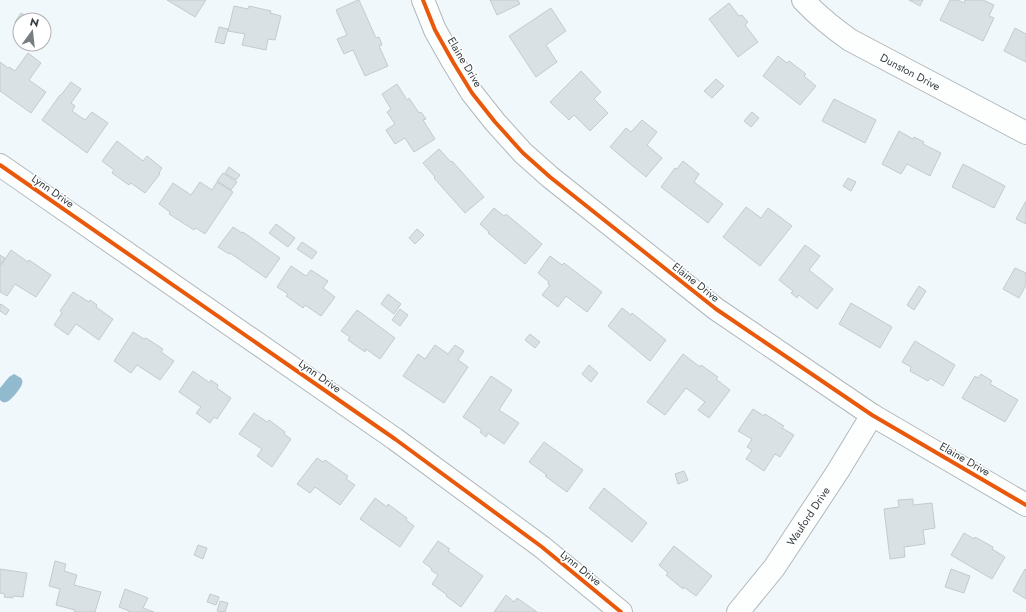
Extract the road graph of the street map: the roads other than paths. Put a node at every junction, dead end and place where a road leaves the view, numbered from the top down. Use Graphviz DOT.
graph roads {
  1 [pos="423,0"];
  2 [pos="803,0"];
  3 [pos="1026,133"];
  4 [pos="0,165"];
  5 [pos="872,415"];
  6 [pos="1026,505"];
  7 [pos="621,612"];
  8 [pos="738,612"];
  1 -- 5 [label="street, Elaine Drive"];
  2 -- 3 [label="street, Dunston Drive"];
  4 -- 7 [label="street, Lynn Drive"];
  5 -- 6 [label="street, Elaine Drive"];
  5 -- 8 [label="street, Wauford Drive"];
}
